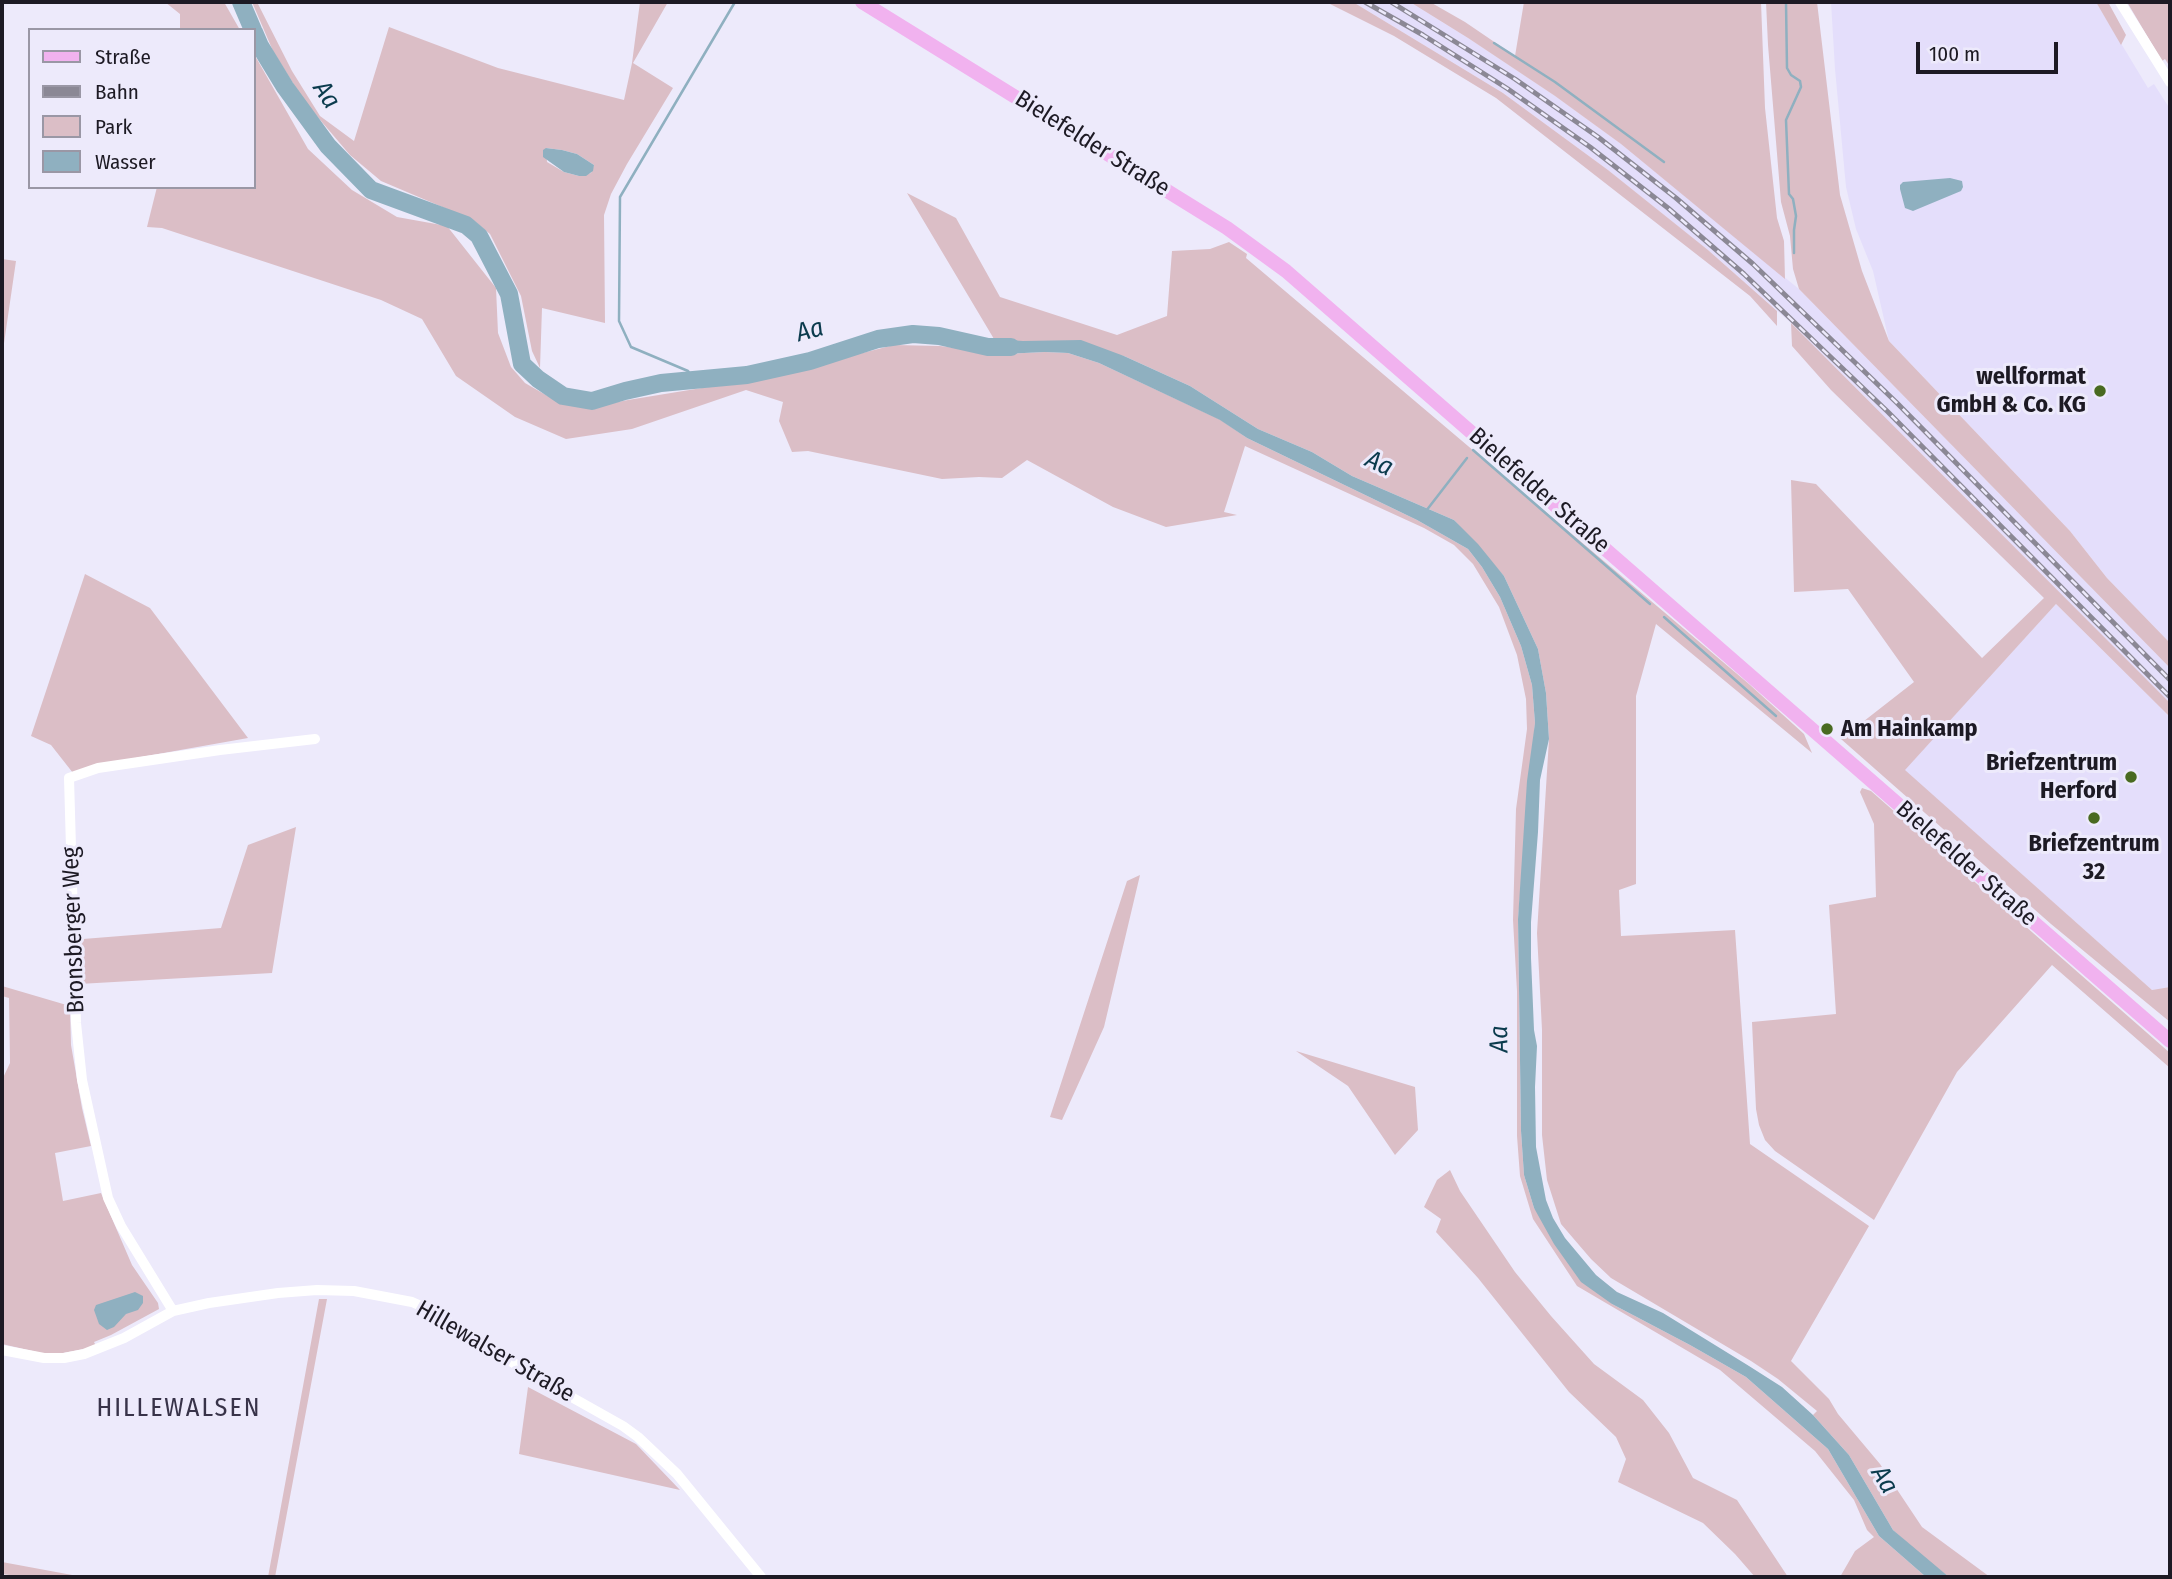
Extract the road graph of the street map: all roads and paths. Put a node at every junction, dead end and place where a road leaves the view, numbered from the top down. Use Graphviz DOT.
graph roads {
  1 [pos="862,2"];
  2 [pos="2120,2"];
  3 [pos="2170,82"];
  4 [pos="314,739"];
  5 [pos="2170,1041"];
  6 [pos="173,1311"];
  7 [pos="2,1350"];
  8 [pos="761,1577"];
  1 -- 5 [label="main road, Bielefelder Straße"];
  2 -- 3 [label="street"];
  4 -- 6 [label="street, Bronsberger Weg"];
  6 -- 7 [label="street, Hillewalser Straße"];
  6 -- 8 [label="street, Hillewalser Straße"];
}
